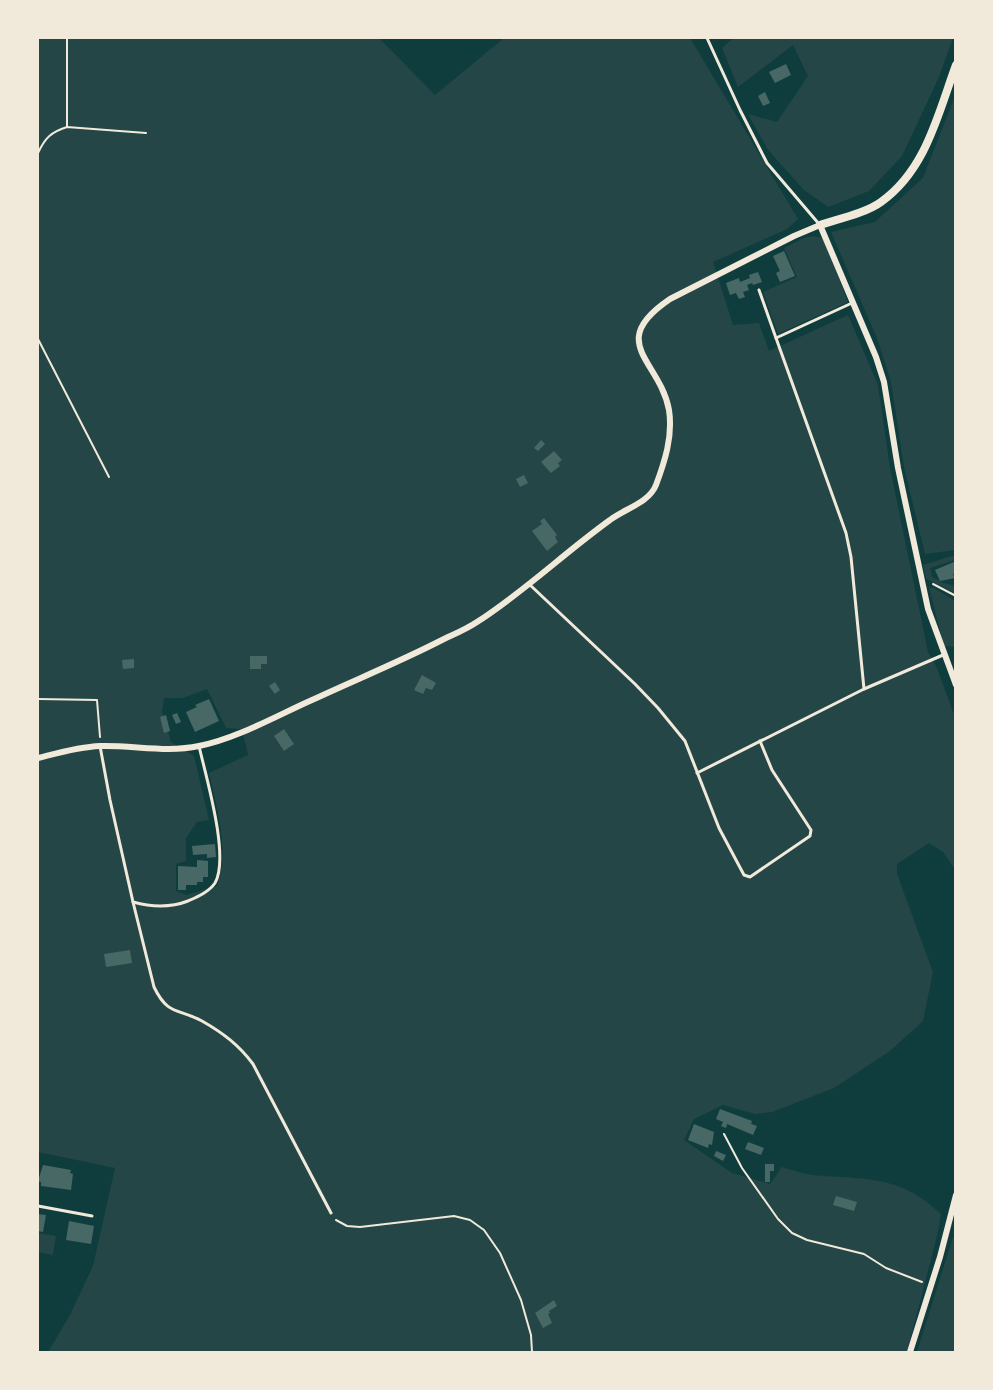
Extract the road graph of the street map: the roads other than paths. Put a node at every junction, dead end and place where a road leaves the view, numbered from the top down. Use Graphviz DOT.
graph roads {
  1 [pos="707,38"];
  2 [pos="956,65"];
  3 [pos="820,225"];
  4 [pos="759,290"];
  5 [pos="852,303"];
  6 [pos="776,338"];
  7 [pos="529,584"];
  8 [pos="943,655"];
  9 [pos="956,685"];
  10 [pos="864,689"];
  11 [pos="760,741"];
  12 [pos="100,746"];
  13 [pos="199,746"];
  14 [pos="38,758"];
  15 [pos="697,772"];
  16 [pos="133,902"];
  17 [pos="956,1195"];
  18 [pos="38,1206"];
  19 [pos="331,1213"];
  20 [pos="92,1216"];
  21 [pos="910,1353"];
  1 -- 3 [label="lane"];
  2 -- 3 [label="street"];
  3 -- 5 [label="street"];
  3 -- 7 [label="street"];
  4 -- 6 [label="lane"];
  5 -- 6 [label="lane"];
  5 -- 8 [label="street"];
  6 -- 10 [label="lane"];
  7 -- 13 [label="street"];
  7 -- 15 [label="lane"];
  8 -- 9 [label="street"];
  8 -- 10 [label="lane"];
  10 -- 11 [label="lane"];
  11 -- 15 [label="lane"];
  11 -- 15 [label="lane"];
  12 -- 13 [label="street"];
  12 -- 14 [label="street"];
  12 -- 16 [label="lane"];
  13 -- 16 [label="lane"];
  16 -- 19 [label="lane"];
  17 -- 21 [label="street"];
  18 -- 20 [label="lane"];
}
